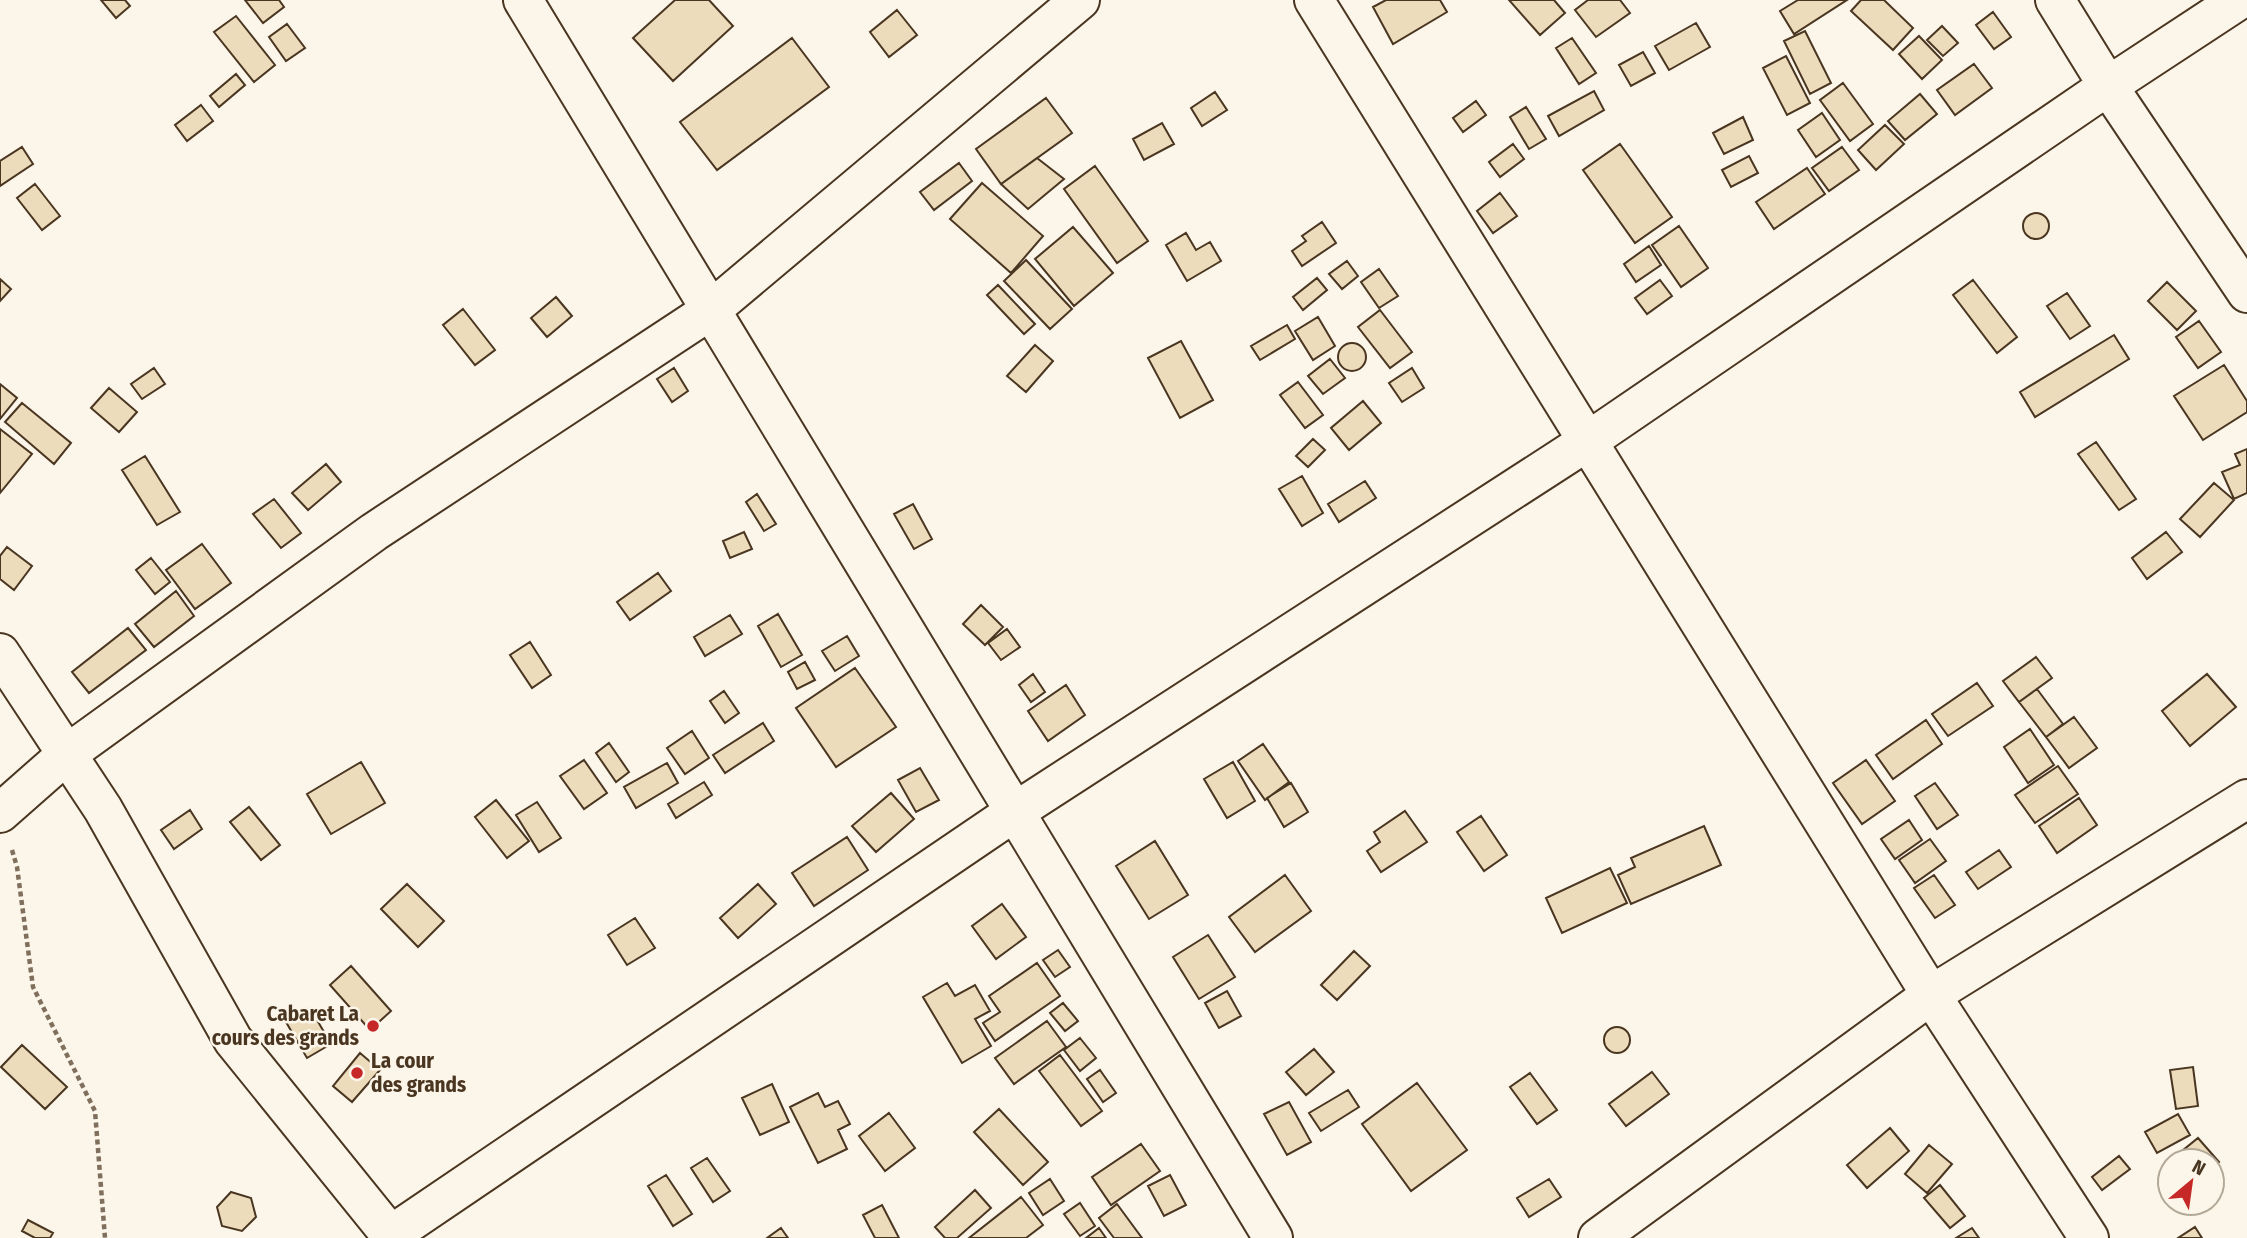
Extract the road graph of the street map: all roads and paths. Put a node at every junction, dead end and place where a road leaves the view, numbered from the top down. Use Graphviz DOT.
graph roads {
  1 [pos="523,0"];
  2 [pos="1080,0"];
  3 [pos="1314,0"];
  4 [pos="2055,0"];
  5 [pos="2239,0"];
  6 [pos="2108,86"];
  7 [pos="2247,293"];
  8 [pos="710,310"];
  9 [pos="1588,441"];
  10 [pos="0,653"];
  11 [pos="66,754"];
  12 [pos="2247,799"];
  13 [pos="1016,811"];
  14 [pos="1,812"];
  15 [pos="1931,995"];
  16 [pos="392,1237"];
  17 [pos="105,1238"];
  18 [pos="1273,1238"];
  19 [pos="1598,1238"];
  20 [pos="2088,1238"];
  1 -- 8 [label="street"];
  2 -- 8 [label="street"];
  3 -- 9 [label="street"];
  4 -- 6 [label="street"];
  5 -- 6 [label="street"];
  6 -- 7 [label="street"];
  6 -- 9 [label="street"];
  8 -- 11 [label="street"];
  8 -- 13 [label="street"];
  9 -- 13 [label="street"];
  9 -- 15 [label="street"];
  10 -- 11 [label="street"];
  11 -- 14 [label="street"];
  11 -- 16 [label="street"];
  12 -- 15 [label="street"];
  13 -- 16 [label="street"];
  13 -- 18 [label="street"];
  14 -- 17 [label="path"];
  15 -- 19 [label="street"];
  15 -- 20 [label="street"];
}
